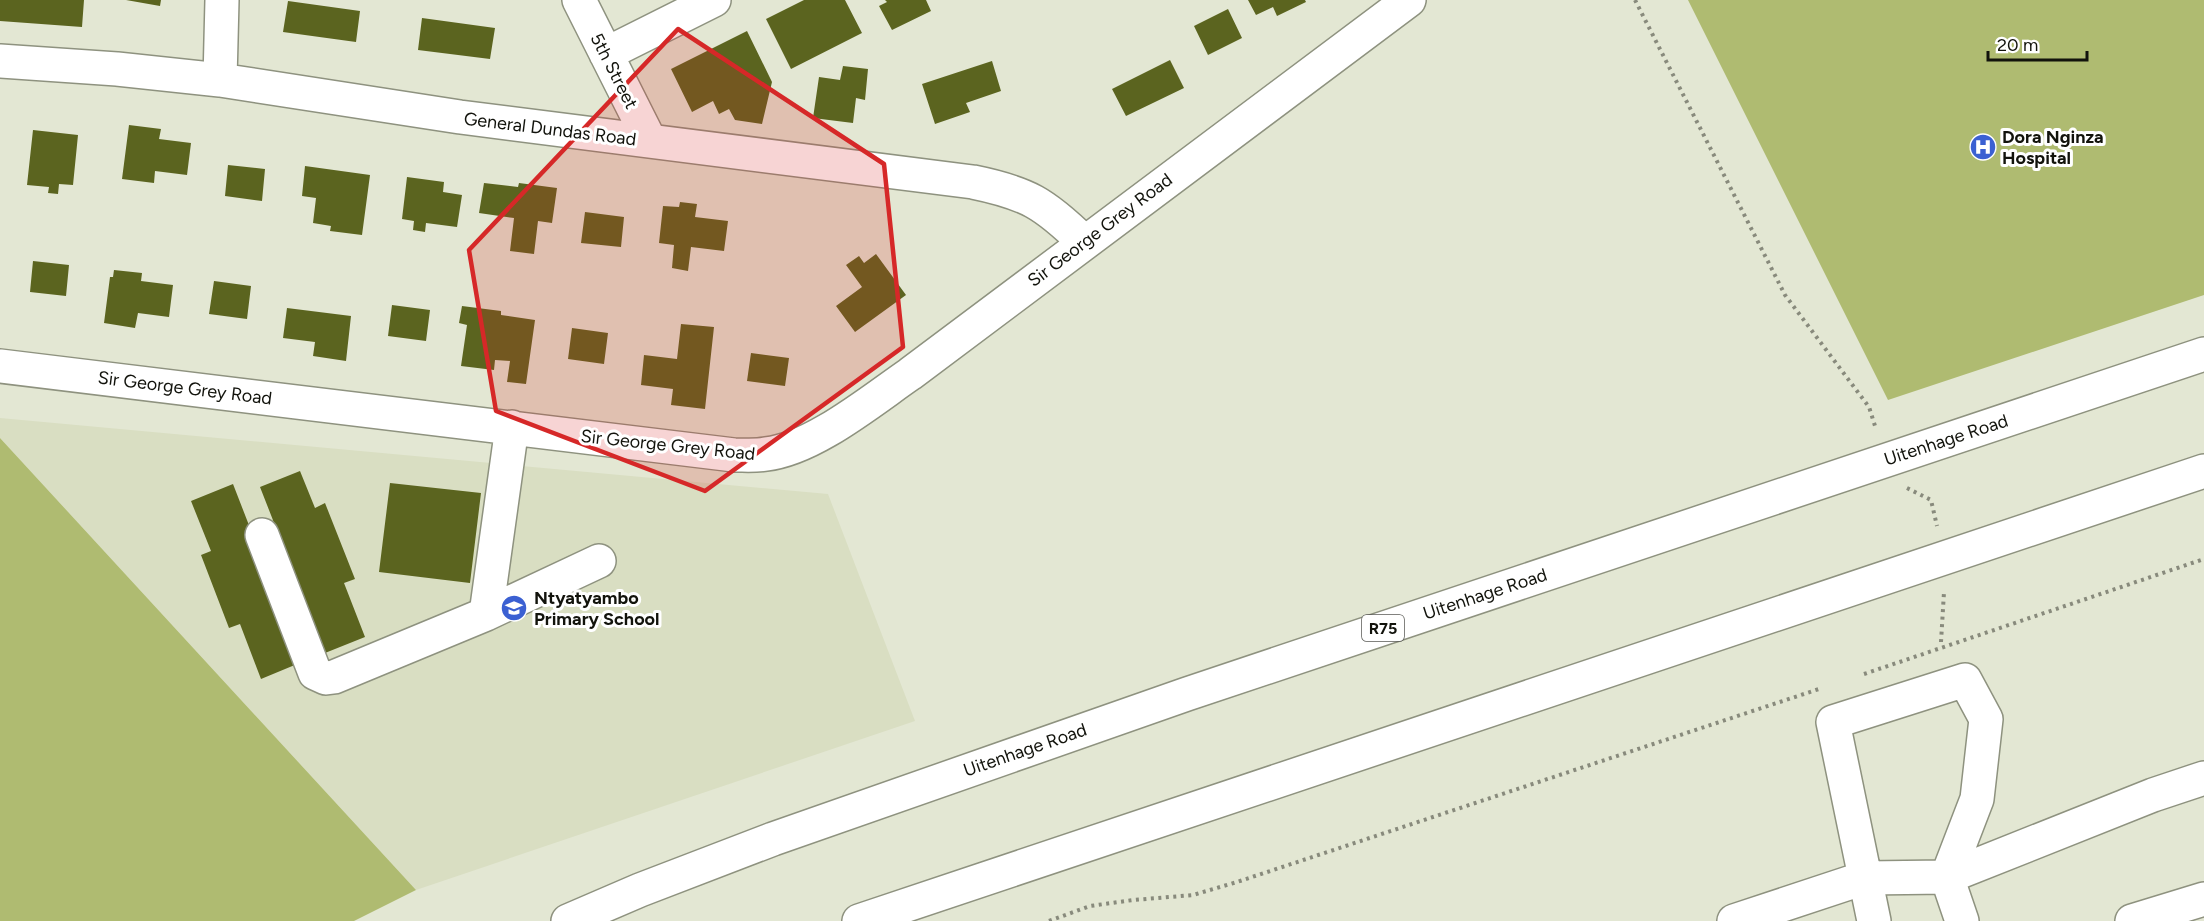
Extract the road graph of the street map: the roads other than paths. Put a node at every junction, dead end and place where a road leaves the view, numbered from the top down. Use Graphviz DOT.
graph roads {
  1 [pos="222,0"];
  2 [pos="579,0"];
  3 [pos="714,0"];
  4 [pos="1409,0"];
  5 [pos="606,54"];
  6 [pos="0,61"];
  7 [pos="220,81"];
  8 [pos="650,141"];
  9 [pos="1084,242"];
  10 [pos="2204,354"];
  11 [pos="0,366"];
  12 [pos="512,427"];
  13 [pos="2204,471"];
  14 [pos="262,535"];
  15 [pos="599,561"];
  16 [pos="486,614"];
  17 [pos="2204,778"];
  18 [pos="1947,877"];
  19 [pos="1864,878"];
  20 [pos="2204,899"];
  21 [pos="568,921"];
  22 [pos="859,921"];
  23 [pos="1734,921"];
  24 [pos="1874,921"];
  25 [pos="1962,921"];
  26 [pos="2132,921"];
  1 -- 7 [label="street"];
  2 -- 5 [label="street, 5th Street"];
  3 -- 5 [label="street"];
  4 -- 9 [label="street, Sir George Grey Road"];
  5 -- 8 [label="street, 5th Street"];
  6 -- 7 [label="street, General Dundas Road"];
  7 -- 8 [label="street, General Dundas Road"];
  8 -- 9 [label="street, General Dundas Road"];
  9 -- 12 [label="street, Sir George Grey Road"];
  10 -- 21 [label="street, Uitenhage Road / R75"];
  11 -- 12 [label="street, Sir George Grey Road"];
  12 -- 16 [label="street"];
  13 -- 22 [label="street"];
  14 -- 16 [label="street"];
  15 -- 16 [label="street"];
  17 -- 18 [label="street"];
  18 -- 19 [label="street"];
  18 -- 19 [label="street"];
  18 -- 25 [label="street"];
  19 -- 23 [label="street"];
  19 -- 24 [label="street"];
  20 -- 26 [label="street"];
}
